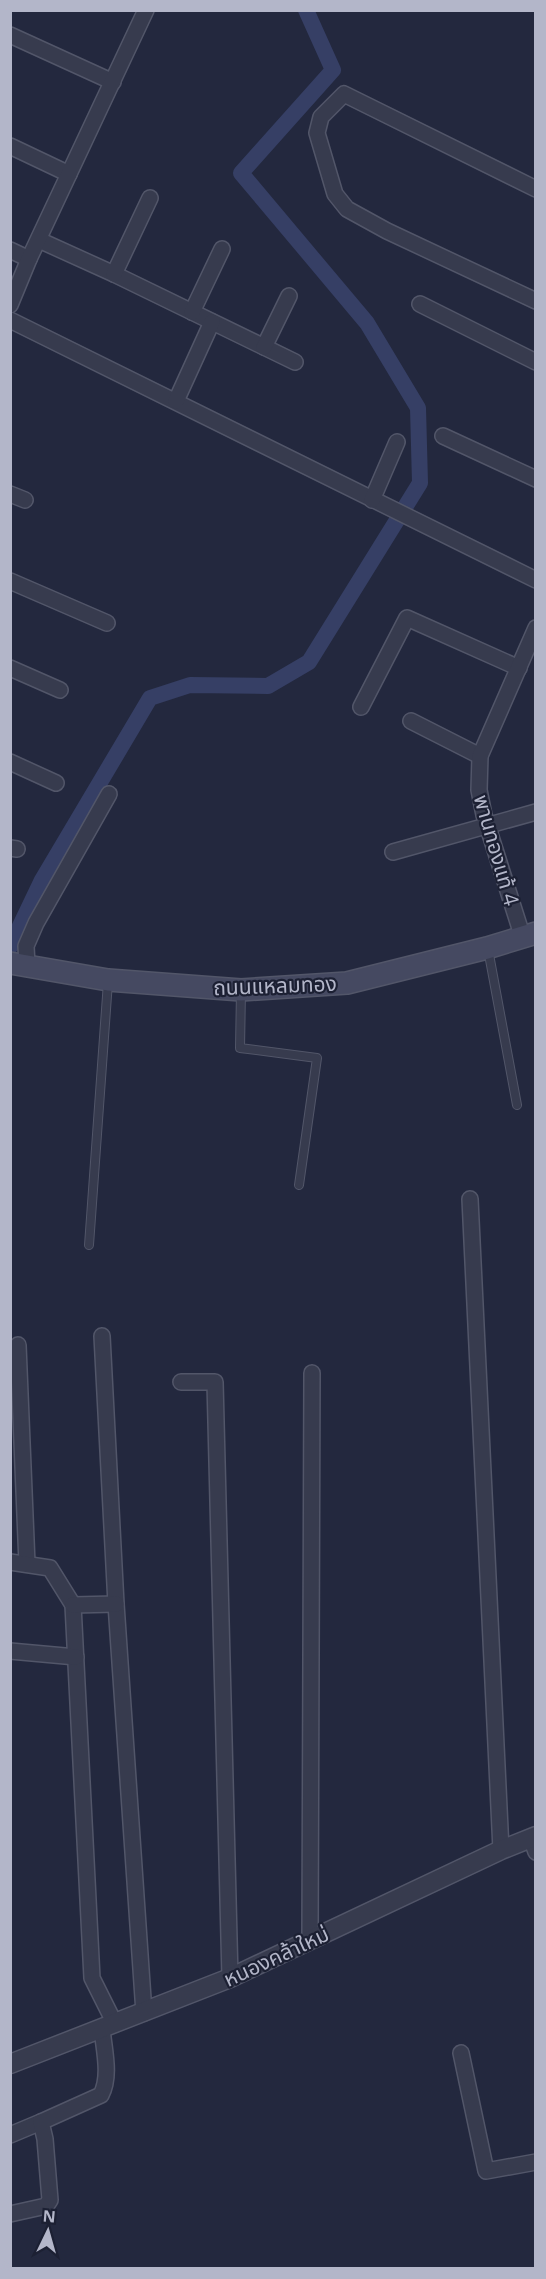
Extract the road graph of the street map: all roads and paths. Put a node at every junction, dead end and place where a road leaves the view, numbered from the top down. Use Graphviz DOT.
graph roads {
  1 [pos="146,10"];
  2 [pos="10,35"];
  3 [pos="113,82"];
  4 [pos="10,146"];
  5 [pos="69,174"];
  6 [pos="536,189"];
  7 [pos="150,198"];
  8 [pos="39,240"];
  9 [pos="222,249"];
  10 [pos="10,250"];
  11 [pos="29,259"];
  12 [pos="114,273"];
  13 [pos="289,296"];
  14 [pos="536,301"];
  15 [pos="420,304"];
  16 [pos="10,305"];
  17 [pos="192,312"];
  18 [pos="10,320"];
  19 [pos="212,322"];
  20 [pos="264,347"];
  21 [pos="295,362"];
  22 [pos="536,362"];
  23 [pos="176,401"];
  24 [pos="443,436"];
  25 [pos="398,442"];
  26 [pos="536,479"];
  27 [pos="10,494"];
  28 [pos="25,500"];
  29 [pos="372,500"];
  30 [pos="536,580"];
  31 [pos="10,581"];
  32 [pos="107,623"];
  33 [pos="536,628"];
  34 [pos="10,668"];
  35 [pos="519,668"];
  36 [pos="60,690"];
  37 [pos="361,707"];
  38 [pos="411,721"];
  39 [pos="480,756"];
  40 [pos="10,762"];
  41 [pos="56,783"];
  42 [pos="109,794"];
  43 [pos="536,812"];
  44 [pos="488,826"];
  45 [pos="393,852"];
  46 [pos="529,936"];
  47 [pos="488,948"];
  48 [pos="17,964"];
  49 [pos="108,980"];
  50 [pos="241,990"];
  51 [pos="517,1105"];
  52 [pos="299,1185"];
  53 [pos="470,1199"];
  54 [pos="89,1245"];
  55 [pos="102,1336"];
  56 [pos="18,1346"];
  57 [pos="312,1373"];
  58 [pos="181,1382"];
  59 [pos="17,1467"];
  60 [pos="10,1562"];
  61 [pos="27,1564"];
  62 [pos="116,1604"];
  63 [pos="73,1605"];
  64 [pos="10,1651"];
  65 [pos="76,1658"];
  66 [pos="534,1842"];
  67 [pos="501,1850"];
  68 [pos="310,1940"];
  69 [pos="230,1978"];
  70 [pos="144,2013"];
  71 [pos="108,2027"];
  72 [pos="461,2053"];
  73 [pos="10,2064"];
  74 [pos="41,2122"];
  75 [pos="10,2135"];
  76 [pos="536,2162"];
  77 [pos="10,2214"];
  1 -- 3 [label="street"];
  2 -- 3 [label="street"];
  3 -- 5 [label="street"];
  4 -- 5 [label="street"];
  5 -- 8 [label="street"];
  6 -- 14 [label="street"];
  7 -- 12 [label="street"];
  8 -- 11 [label="street"];
  8 -- 12 [label="street"];
  9 -- 17 [label="street"];
  10 -- 11 [label="street"];
  11 -- 16 [label="street"];
  12 -- 17 [label="street"];
  13 -- 20 [label="street"];
  15 -- 22 [label="street"];
  17 -- 19 [label="street"];
  18 -- 23 [label="street"];
  19 -- 20 [label="street"];
  19 -- 23 [label="street"];
  20 -- 21 [label="street"];
  23 -- 29 [label="street"];
  24 -- 26 [label="street"];
  25 -- 29 [label="street"];
  27 -- 28 [label="street"];
  29 -- 30 [label="street"];
  31 -- 32 [label="street"];
  33 -- 35 [label="street, พานทองแท้ 4"];
  34 -- 36 [label="street"];
  35 -- 37 [label="street"];
  35 -- 39 [label="street, พานทองแท้ 4"];
  38 -- 39 [label="street"];
  39 -- 44 [label="street, พานทองแท้ 4"];
  40 -- 41 [label="street"];
  42 -- 48 [label="street"];
  43 -- 44 [label="street"];
  44 -- 45 [label="street"];
  44 -- 46 [label="street, พานทองแท้ 4"];
  46 -- 47 [label="main road, ถนนแหลมทอง"];
  47 -- 50 [label="main road, ถนนแหลมทอง"];
  47 -- 51 [label="lane"];
  48 -- 49 [label="main road, ถนนแหลมทอง"];
  49 -- 50 [label="main road, ถนนแหลมทอง"];
  49 -- 54 [label="lane"];
  50 -- 52 [label="lane"];
  53 -- 67 [label="street"];
  55 -- 62 [label="street"];
  56 -- 59 [label="street"];
  57 -- 68 [label="street"];
  58 -- 69 [label="street"];
  59 -- 61 [label="street"];
  60 -- 61 [label="street"];
  61 -- 63 [label="street"];
  62 -- 63 [label="street"];
  62 -- 70 [label="street"];
  63 -- 65 [label="street"];
  64 -- 65 [label="street"];
  65 -- 71 [label="street"];
  66 -- 67 [label="street, หนองคล้าใหม่"];
  67 -- 68 [label="street, หนองคล้าใหม่"];
  68 -- 69 [label="street, หนองคล้าใหม่"];
  69 -- 70 [label="street, หนองคล้าใหม่"];
  70 -- 71 [label="street, หนองคล้าใหม่"];
  71 -- 73 [label="street, หนองคล้าใหม่"];
  71 -- 74 [label="street"];
  72 -- 76 [label="street"];
  74 -- 75 [label="street"];
  74 -- 77 [label="street"];
}
